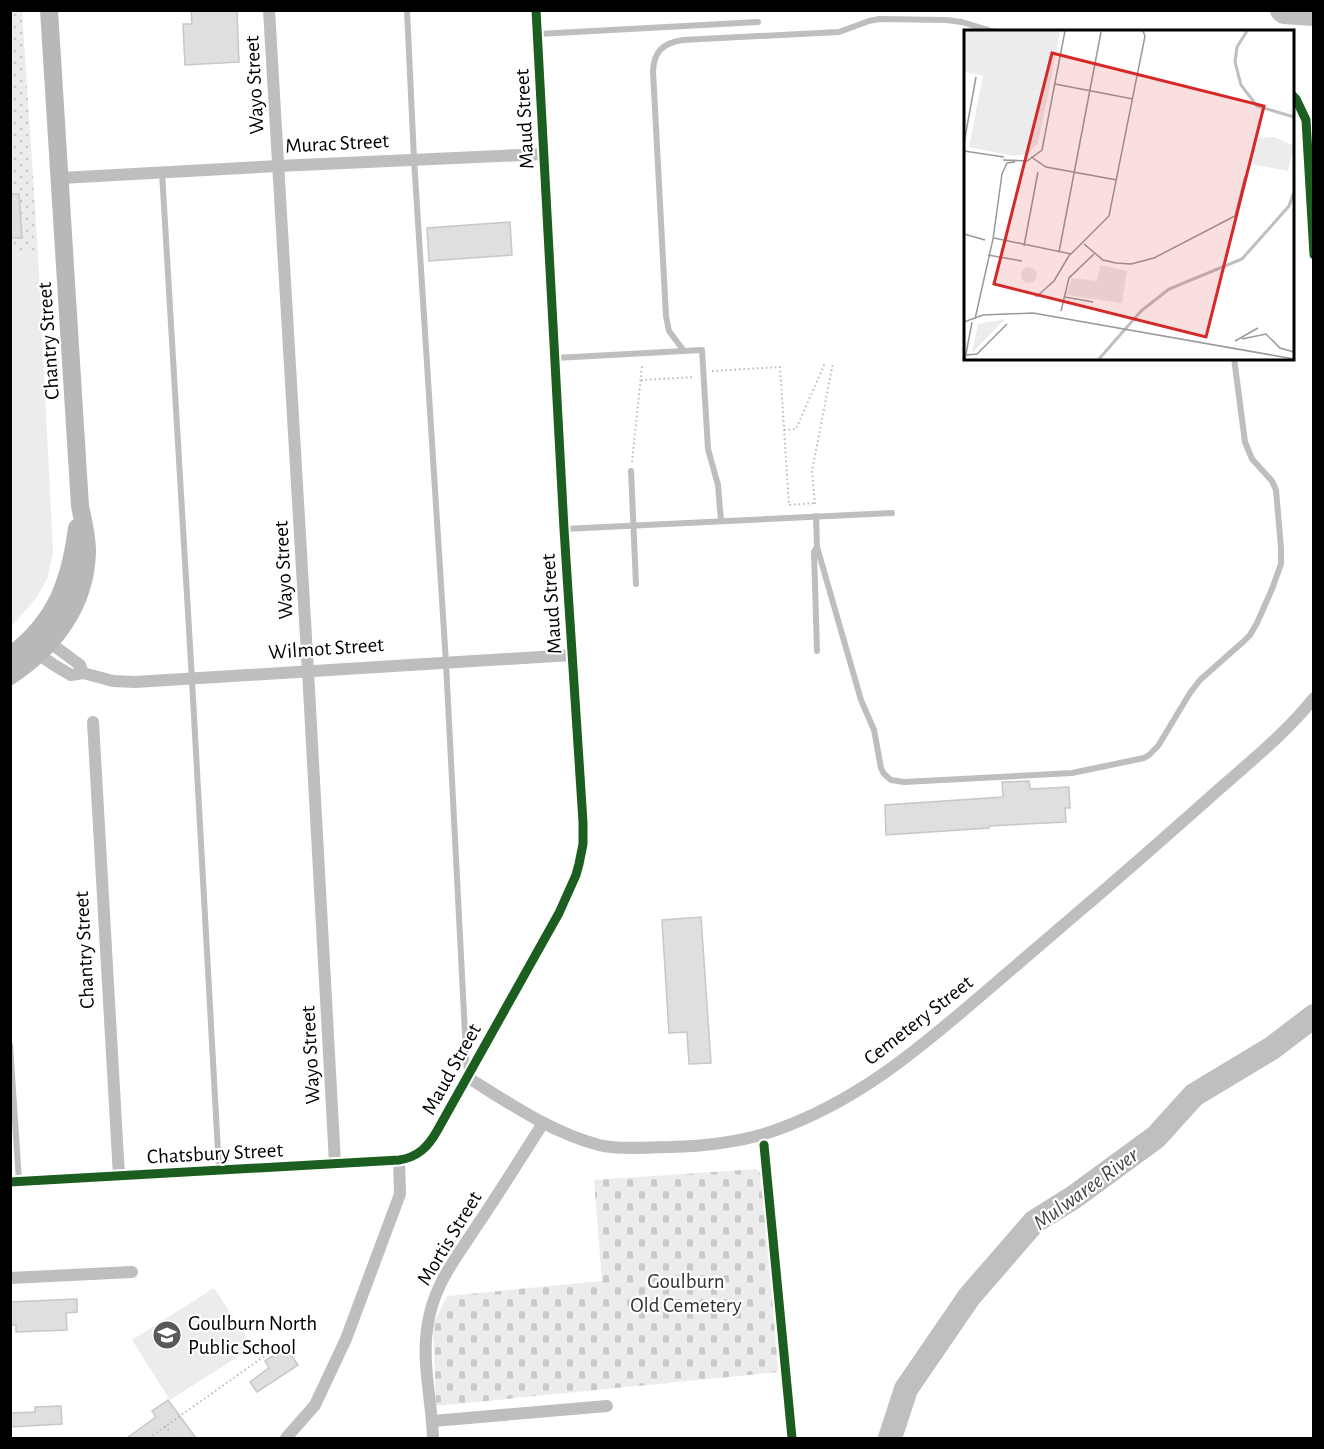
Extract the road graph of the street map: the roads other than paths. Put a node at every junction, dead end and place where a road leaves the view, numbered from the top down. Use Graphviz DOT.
graph roads {
  1 [pos="49,10"];
  2 [pos="269,10"];
  3 [pos="407,10"];
  4 [pos="536,10"];
  5 [pos="758,22"];
  6 [pos="988,30"];
  7 [pos="538,34"];
  8 [pos="544,154"];
  9 [pos="414,159"];
  10 [pos="278,166"];
  11 [pos="162,172"];
  12 [pos="61,178"];
  13 [pos="684,351"];
  14 [pos="555,358"];
  15 [pos="1234,360"];
  16 [pos="631,471"];
  17 [pos="892,513"];
  18 [pos="816,516"];
  19 [pos="721,521"];
  20 [pos="634,525"];
  21 [pos="564,529"];
  22 [pos="817,547"];
  23 [pos="636,584"];
  24 [pos="38,643"];
  25 [pos="817,651"];
  26 [pos="572,655"];
  27 [pos="10,656"];
  28 [pos="446,663"];
  29 [pos="308,671"];
  30 [pos="10,676"];
  31 [pos="192,680"];
  32 [pos="1314,698"];
  33 [pos="93,722"];
  34 [pos="10,1045"];
  35 [pos="467,1077"];
  36 [pos="543,1123"];
  37 [pos="419,1153"];
  38 [pos="399,1160"];
  39 [pos="335,1163"];
  40 [pos="219,1171"];
  41 [pos="119,1176"];
  42 [pos="15,1182"];
  43 [pos="132,1272"];
  44 [pos="10,1278"];
  45 [pos="607,1406"];
  46 [pos="433,1421"];
  47 [pos="286,1438"];
  48 [pos="433,1438"];
  1 -- 12 [label="main road, Chantry Street"];
  2 -- 10 [label="street, Wayo Street"];
  3 -- 9 [label="lane"];
  4 -- 7 [label="street, Maud Street"];
  5 -- 7 [label="lane"];
  6 -- 13 [label="lane"];
  7 -- 8 [label="street, Maud Street"];
  8 -- 9 [label="street, Murac Street"];
  8 -- 14 [label="street, Maud Street"];
  9 -- 10 [label="street, Murac Street"];
  9 -- 28 [label="lane"];
  10 -- 11 [label="street, Murac Street"];
  10 -- 29 [label="street, Wayo Street"];
  11 -- 12 [label="street, Murac Street"];
  11 -- 31 [label="lane"];
  12 -- 24 [label="main road, Chantry Street"];
  13 -- 14 [label="lane"];
  13 -- 19 [label="lane"];
  14 -- 21 [label="street, Maud Street"];
  15 -- 22 [label="lane"];
  16 -- 20 [label="lane"];
  17 -- 18 [label="lane"];
  18 -- 19 [label="lane"];
  18 -- 22 [label="lane"];
  19 -- 20 [label="lane"];
  20 -- 21 [label="lane"];
  20 -- 23 [label="lane"];
  21 -- 26 [label="street, Maud Street"];
  22 -- 25 [label="lane"];
  24 -- 27 [label="main road"];
  24 -- 30 [label="main road"];
  24 -- 31 [label="street, Wilmot Street"];
  26 -- 28 [label="street, Wilmot Street"];
  26 -- 35 [label="street, Maud Street"];
  28 -- 29 [label="street, Wilmot Street"];
  28 -- 35 [label="lane"];
  29 -- 31 [label="street, Wilmot Street"];
  29 -- 39 [label="street, Wayo Street"];
  31 -- 40 [label="lane"];
  32 -- 36 [label="street, Cemetery Street"];
  33 -- 41 [label="street, Chantry Street"];
  34 -- 42 [label="lane"];
  35 -- 36 [label="street, Cemetery Street"];
  35 -- 37 [label="street, Maud Street"];
  36 -- 46 [label="street, Mortis Street"];
  37 -- 38 [label="street, Chatsbury Street"];
  38 -- 39 [label="street, Chatsbury Street"];
  38 -- 47 [label="street"];
  39 -- 40 [label="street, Chatsbury Street"];
  40 -- 41 [label="street, Chatsbury Street"];
  41 -- 42 [label="street, Chatsbury Street"];
  43 -- 44 [label="street"];
  45 -- 46 [label="street"];
  46 -- 48 [label="street, Mortis Street"];
}
